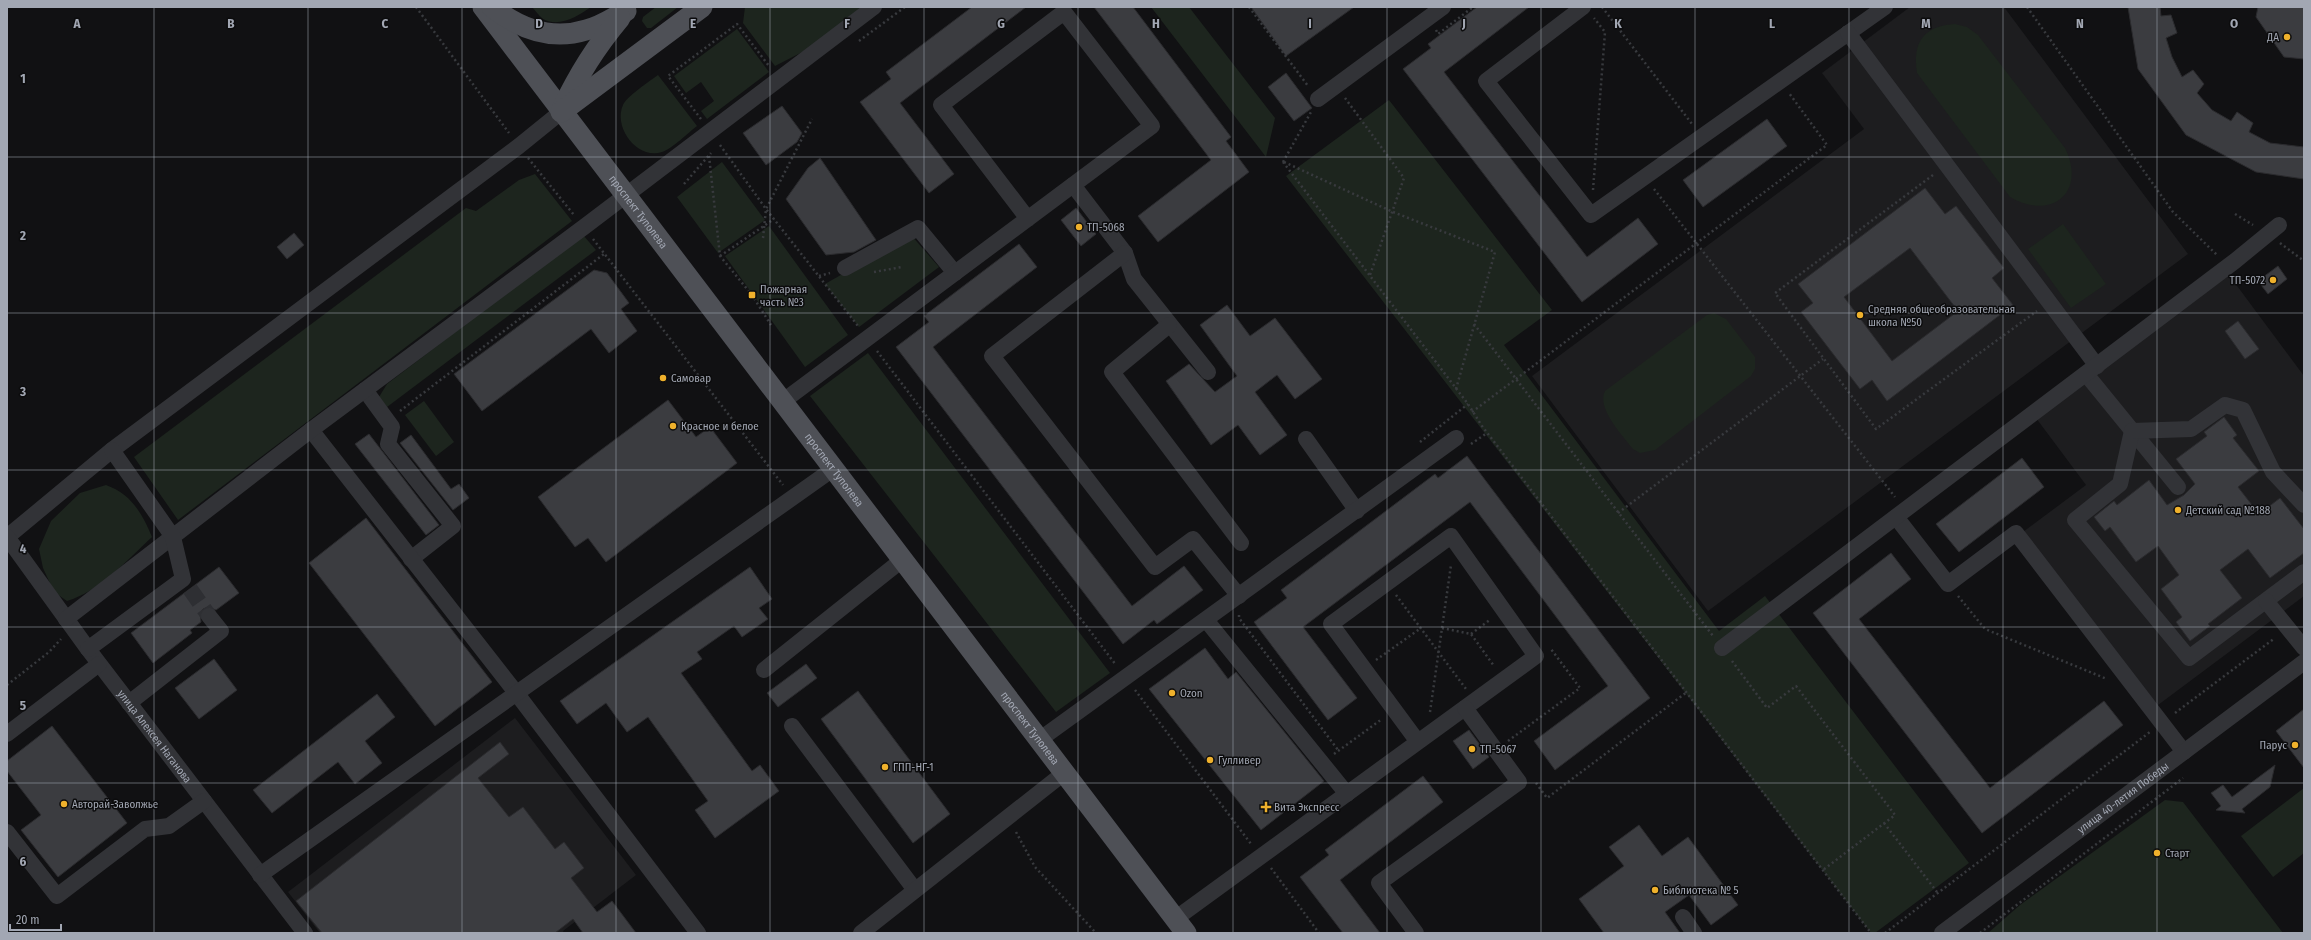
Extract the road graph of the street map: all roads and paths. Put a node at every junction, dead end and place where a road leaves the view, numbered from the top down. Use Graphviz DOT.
graph roads {
  1 [pos="416,7"];
  2 [pos="483,7"];
  3 [pos="492,7"];
  4 [pos="702,7"];
  5 [pos="874,7"];
  6 [pos="1249,7"];
  7 [pos="1602,7"];
  8 [pos="1885,7"];
  9 [pos="2027,7"];
  10 [pos="629,9"];
  11 [pos="1437,9"];
  12 [pos="1588,12"];
  13 [pos="1848,33"];
  14 [pos="779,79"];
  15 [pos="1780,81"];
  16 [pos="1336,86"];
  17 [pos="1318,99"];
  18 [pos="561,112"];
  19 [pos="812,119"];
  20 [pos="703,122"];
  21 [pos="1702,136"];
  22 [pos="519,146"];
  23 [pos="708,155"];
  24 [pos="1283,162"];
  25 [pos="1947,165"];
  26 [pos="1645,177"];
  27 [pos="684,184"];
  28 [pos="1073,186"];
  29 [pos="625,196"];
  30 [pos="766,209"];
  31 [pos="1393,212"];
  32 [pos="1591,216"];
  33 [pos="774,219"];
  34 [pos="1028,219"];
  35 [pos="2280,225"];
  36 [pos="584,227"];
  37 [pos="764,227"];
  38 [pos="763,238"];
  39 [pos="1695,244"];
  40 [pos="604,254"];
  41 [pos="1125,254"];
  42 [pos="720,256"];
  43 [pos="2219,257"];
  44 [pos="846,268"];
  45 [pos="955,273"];
  46 [pos="1370,276"];
  47 [pos="2049,302"];
  48 [pos="1474,324"];
  49 [pos="771,325"];
  50 [pos="1169,325"];
  51 [pos="868,338"];
  52 [pos="1823,359"];
  53 [pos="2091,370"];
  54 [pos="1208,372"];
  55 [pos="1802,376"];
  56 [pos="1516,379"];
  57 [pos="1456,389"];
  58 [pos="365,390"];
  59 [pos="782,402"];
  60 [pos="1472,412"];
  61 [pos="388,421"];
  62 [pos="311,430"];
  63 [pos="2132,431"];
  64 [pos="1487,433"];
  65 [pos="1306,438"];
  66 [pos="1462,442"];
  67 [pos="112,450"];
  68 [pos="833,469"];
  69 [pos="2178,487"];
  70 [pos="793,498"];
  71 [pos="2304,505"];
  72 [pos="1357,511"];
  73 [pos="1618,513"];
  74 [pos="1901,513"];
  75 [pos="7,537"];
  76 [pos="173,537"];
  77 [pos="1454,542"];
  78 [pos="1241,543"];
  79 [pos="411,559"];
  80 [pos="902,560"];
  81 [pos="2304,572"];
  82 [pos="1387,583"];
  83 [pos="1948,584"];
  84 [pos="2266,601"];
  85 [pos="1240,604"];
  86 [pos="209,616"];
  87 [pos="1206,620"];
  88 [pos="69,623"];
  89 [pos="1421,628"];
  90 [pos="1442,628"];
  91 [pos="2288,628"];
  92 [pos="1547,644"];
  93 [pos="1722,648"];
  94 [pos="2304,648"];
  95 [pos="88,649"];
  96 [pos="1438,651"];
  97 [pos="2304,662"];
  98 [pos="99,664"];
  99 [pos="1364,669"];
  100 [pos="764,670"];
  101 [pos="1126,678"];
  102 [pos="1504,680"];
  103 [pos="2109,680"];
  104 [pos="7,685"];
  105 [pos="1688,692"];
  106 [pos="517,694"];
  107 [pos="129,703"];
  108 [pos="1470,704"];
  109 [pos="1388,715"];
  110 [pos="792,726"];
  111 [pos="2144,727"];
  112 [pos="2155,728"];
  113 [pos="7,734"];
  114 [pos="1423,739"];
  115 [pos="1039,740"];
  116 [pos="1506,743"];
  117 [pos="1338,750"];
  118 [pos="2184,752"];
  119 [pos="1322,762"];
  120 [pos="1064,773"];
  121 [pos="2183,778"];
  122 [pos="1533,779"];
  123 [pos="1348,794"];
  124 [pos="204,801"];
  125 [pos="1008,817"];
  126 [pos="1884,823"];
  127 [pos="7,832"];
  128 [pos="1261,856"];
  129 [pos="1823,870"];
  130 [pos="260,875"];
  131 [pos="916,890"];
  132 [pos="1937,892"];
  133 [pos="1682,917"];
  134 [pos="1180,926"];
  135 [pos="304,933"];
  136 [pos="698,933"];
  137 [pos="861,933"];
  138 [pos="1096,933"];
  139 [pos="1319,933"];
  140 [pos="1416,933"];
  141 [pos="1694,933"];
  142 [pos="1871,933"];
  143 [pos="1885,933"];
  144 [pos="1942,933"];
  145 [pos="1980,933"];
  1 -- 22 [label="path"];
  2 -- 18 [label="main road, проспект Туполева"];
  3 -- 10 [label="main road"];
  4 -- 18 [label="main road"];
  5 -- 14 [label="street"];
  6 -- 17 [label="path"];
  7 -- 21 [label="path"];
  8 -- 13 [label="street"];
  9 -- 43 [label="path"];
  10 -- 18 [label="main road"];
  11 -- 16 [label="street"];
  12 -- 32 [label="path"];
  12 -- 32 [label="street"];
  13 -- 15 [label="street"];
  13 -- 25 [label="street"];
  14 -- 20 [label="path"];
  14 -- 29 [label="street"];
  15 -- 21 [label="street"];
  15 -- 39 [label="path"];
  16 -- 17 [label="street"];
  16 -- 31 [label="path"];
  17 -- 24 [label="path"];
  18 -- 22 [label="street"];
  18 -- 29 [label="main road, проспект Туполева"];
  19 -- 30 [label="path"];
  21 -- 26 [label="street"];
  22 -- 36 [label="path"];
  22 -- 67 [label="street"];
  23 -- 27 [label="path"];
  23 -- 30 [label="path"];
  23 -- 42 [label="path"];
  24 -- 31 [label="path"];
  24 -- 46 [label="path"];
  25 -- 47 [label="street"];
  25 -- 52 [label="path"];
  26 -- 32 [label="street"];
  26 -- 39 [label="path"];
  28 -- 34 [label="street"];
  28 -- 34 [label="street"];
  28 -- 41 [label="street"];
  29 -- 36 [label="street"];
  29 -- 59 [label="main road, проспект Туполева"];
  30 -- 33 [label="path"];
  30 -- 37 [label="path"];
  31 -- 46 [label="path"];
  31 -- 48 [label="path"];
  33 -- 37 [label="path"];
  33 -- 51 [label="path"];
  34 -- 45 [label="street"];
  35 -- 53 [label="street"];
  36 -- 40 [label="path"];
  36 -- 58 [label="street"];
  37 -- 38 [label="path"];
  37 -- 42 [label="path"];
  39 -- 55 [label="path"];
  39 -- 56 [label="path"];
  40 -- 61 [label="path"];
  40 -- 70 [label="path"];
  41 -- 50 [label="street"];
  41 -- 85 [label="street"];
  42 -- 49 [label="path"];
  44 -- 45 [label="street"];
  45 -- 51 [label="street"];
  46 -- 57 [label="path"];
  47 -- 52 [label="path"];
  47 -- 53 [label="street"];
  48 -- 56 [label="path"];
  48 -- 57 [label="path"];
  50 -- 54 [label="street"];
  50 -- 78 [label="street"];
  51 -- 59 [label="street"];
  51 -- 101 [label="path"];
  52 -- 55 [label="path"];
  53 -- 63 [label="street"];
  53 -- 74 [label="street"];
  55 -- 73 [label="path"];
  55 -- 74 [label="path"];
  56 -- 60 [label="path"];
  56 -- 73 [label="path"];
  57 -- 60 [label="path"];
  58 -- 61 [label="street"];
  58 -- 62 [label="street"];
  59 -- 68 [label="main road, проспект Туполева"];
  60 -- 64 [label="path"];
  61 -- 79 [label="street"];
  62 -- 76 [label="street"];
  62 -- 79 [label="street"];
  63 -- 69 [label="street"];
  63 -- 71 [label="street"];
  63 -- 84 [label="street"];
  64 -- 66 [label="path"];
  64 -- 105 [label="path"];
  65 -- 72 [label="street"];
  66 -- 72 [label="street"];
  67 -- 75 [label="street"];
  67 -- 76 [label="street"];
  68 -- 70 [label="street"];
  68 -- 80 [label="main road, проспект Туполева"];
  70 -- 106 [label="street"];
  72 -- 85 [label="street"];
  73 -- 93 [label="path"];
  74 -- 83 [label="street"];
  74 -- 93 [label="street"];
  75 -- 88 [label="street, улица Алексея Наганова"];
  76 -- 88 [label="street"];
  76 -- 95 [label="street"];
  77 -- 82 [label="street"];
  77 -- 90 [label="path"];
  77 -- 102 [label="street"];
  79 -- 106 [label="street"];
  80 -- 100 [label="street"];
  80 -- 115 [label="main road, проспект Туполева"];
  81 -- 84 [label="street"];
  82 -- 89 [label="path"];
  82 -- 99 [label="street"];
  83 -- 103 [label="path"];
  83 -- 112 [label="street"];
  84 -- 91 [label="street"];
  85 -- 87 [label="street"];
  85 -- 117 [label="path"];
  86 -- 107 [label="street"];
  87 -- 101 [label="street"];
  87 -- 119 [label="street"];
  88 -- 95 [label="street, улица Алексея Наганова"];
  88 -- 104 [label="path"];
  89 -- 96 [label="path"];
  89 -- 99 [label="path"];
  90 -- 96 [label="path"];
  90 -- 102 [label="path"];
  91 -- 94 [label="street"];
  91 -- 112 [label="path"];
  92 -- 116 [label="path"];
  93 -- 126 [label="path"];
  95 -- 98 [label="street, улица Алексея Наганова"];
  96 -- 108 [label="path"];
  96 -- 114 [label="path"];
  97 -- 118 [label="street, улица 40-летия Победы"];
  98 -- 107 [label="street, улица Алексея Наганова"];
  98 -- 113 [label="street"];
  99 -- 114 [label="street"];
  101 -- 115 [label="street"];
  101 -- 128 [label="path"];
  102 -- 108 [label="street"];
  105 -- 122 [label="path"];
  105 -- 129 [label="path"];
  106 -- 130 [label="street"];
  106 -- 136 [label="street"];
  107 -- 124 [label="street, улица Алексея Наганова"];
  108 -- 114 [label="street"];
  108 -- 140 [label="street"];
  109 -- 117 [label="path"];
  110 -- 131 [label="street"];
  111 -- 112 [label="path"];
  112 -- 118 [label="street"];
  112 -- 132 [label="path"];
  114 -- 123 [label="street"];
  115 -- 120 [label="main road, проспект Туполева"];
  117 -- 119 [label="path"];
  118 -- 144 [label="street, улица 40-летия Победы"];
  119 -- 123 [label="street"];
  120 -- 125 [label="street"];
  120 -- 134 [label="main road, проспект Туполева"];
  121 -- 145 [label="path"];
  123 -- 128 [label="street"];
  124 -- 127 [label="street"];
  124 -- 130 [label="street, улица Алексея Наганова"];
  125 -- 131 [label="street"];
  125 -- 138 [label="path"];
  126 -- 129 [label="path"];
  126 -- 132 [label="path"];
  128 -- 134 [label="street"];
  128 -- 139 [label="path"];
  129 -- 142 [label="path"];
  130 -- 135 [label="street, улица Алексея Наганова"];
  131 -- 137 [label="street"];
  132 -- 143 [label="path"];
  133 -- 141 [label="street"];
}
